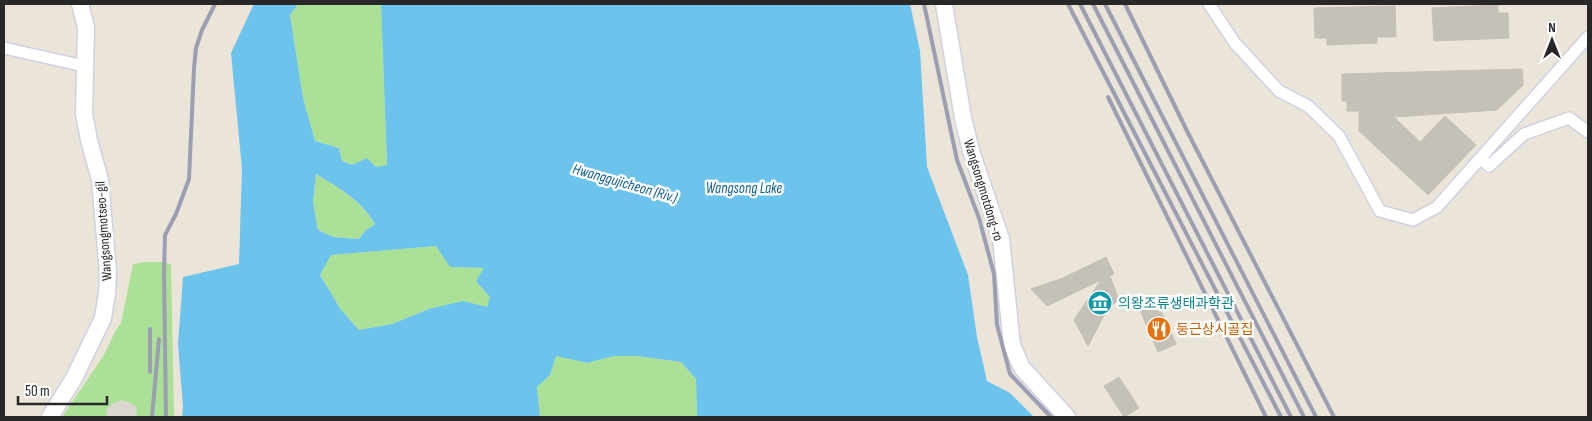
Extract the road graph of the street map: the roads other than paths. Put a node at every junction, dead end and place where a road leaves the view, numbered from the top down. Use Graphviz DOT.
graph roads {
  1 [pos="80,4"];
  2 [pos="944,4"];
  3 [pos="1209,4"];
  4 [pos="1588,37"];
  5 [pos="4,48"];
  6 [pos="84,66"];
  7 [pos="1588,132"];
  8 [pos="1485,162"];
  9 [pos="50,417"];
  10 [pos="1068,417"];
  1 -- 6 [label="street, Wangsongmotseo-gil"];
  2 -- 10 [label="street, Wangsongmotdong-ro"];
  3 -- 8 [label="street"];
  4 -- 8 [label="street"];
  5 -- 6 [label="street"];
  6 -- 9 [label="street, Wangsongmotseo-gil"];
  7 -- 8 [label="street"];
}
